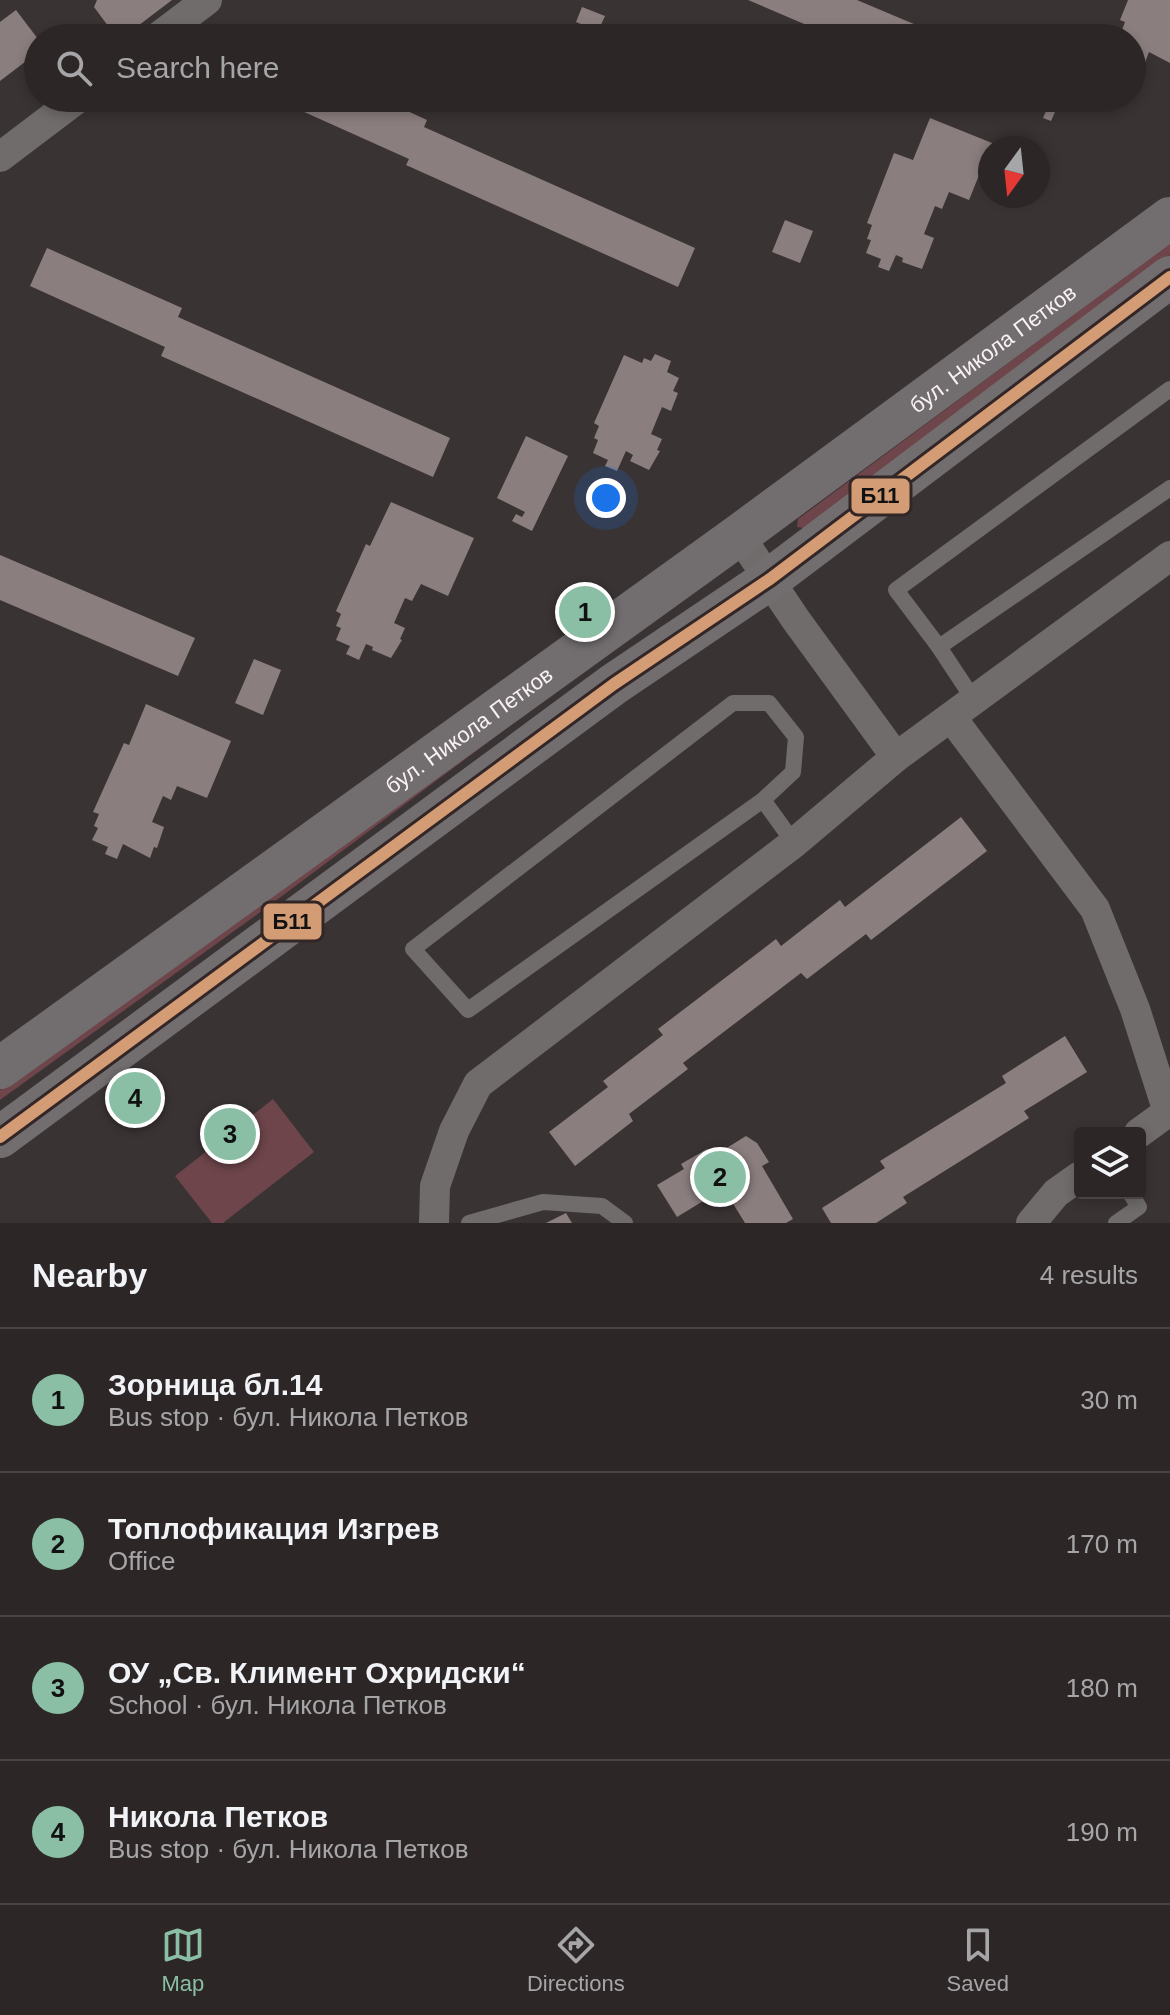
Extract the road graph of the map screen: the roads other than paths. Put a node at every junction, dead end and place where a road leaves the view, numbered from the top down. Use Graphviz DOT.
graph roads {
  1 [pos="207,0"];
  2 [pos="175,24"];
  3 [pos="59,112"];
  4 [pos="0,157"];
  5 [pos="1170,218"];
  6 [pos="1170,277"];
  7 [pos="1170,389"];
  8 [pos="1170,488"];
  9 [pos="739,535"];
  10 [pos="1170,556"];
  11 [pos="770,579"];
  12 [pos="939,647"];
  13 [pos="962,708"];
  14 [pos="896,757"];
  15 [pos="763,800"];
  16 [pos="794,843"];
  17 [pos="0,1068"];
  18 [pos="1169,1112"];
  19 [pos="1146,1128"];
  20 [pos="0,1137"];
  21 [pos="1074,1180"];
  22 [pos="1134,1199"];
  23 [pos="434,1223"];
  24 [pos="469,1223"];
  25 [pos="625,1223"];
  26 [pos="1031,1223"];
  27 [pos="1116,1223"];
  1 -- 2 [label="street"];
  3 -- 4 [label="street"];
  5 -- 9 [label="main road, бул. Никола Петков"];
  6 -- 11 [label="main road"];
  7 -- 12 [label="lane"];
  8 -- 12 [label="lane"];
  9 -- 11 [label="street"];
  9 -- 17 [label="main road, бул. Никола Петков"];
  10 -- 13 [label="street"];
  11 -- 14 [label="street"];
  11 -- 20 [label="main road"];
  12 -- 13 [label="lane"];
  13 -- 14 [label="street"];
  13 -- 18 [label="street"];
  14 -- 16 [label="street"];
  15 -- 15 [label="lane"];
  15 -- 16 [label="lane"];
  16 -- 23 [label="street"];
  18 -- 19 [label="street"];
  21 -- 26 [label="street"];
  22 -- 27 [label="lane"];
  24 -- 25 [label="lane"];
}
